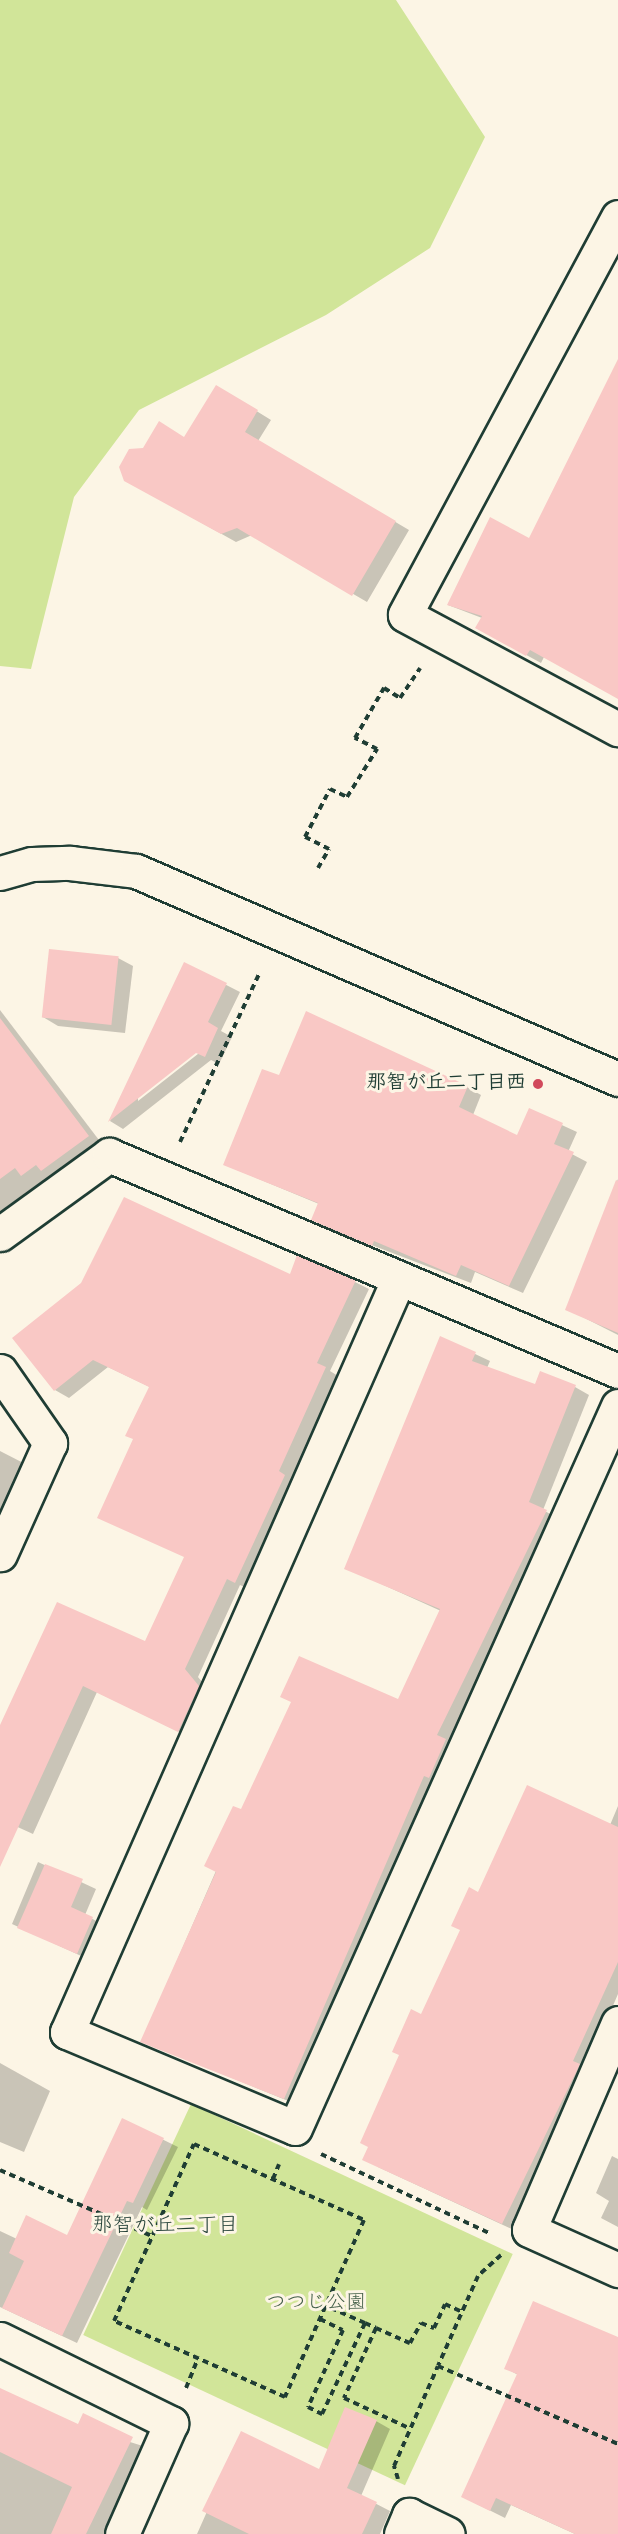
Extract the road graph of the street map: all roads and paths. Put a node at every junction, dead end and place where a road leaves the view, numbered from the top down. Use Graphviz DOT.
graph roads {
  1 [pos="618,217"];
  2 [pos="423,664"];
  3 [pos="618,729"];
  4 [pos="318,868"];
  5 [pos="0,873"];
  6 [pos="260,972"];
  7 [pos="618,1079"];
  8 [pos="163,1179"];
  9 [pos="0,1234"];
  10 [pos="399,1278"];
  11 [pos="0,1371"];
  12 [pos="618,1371"];
  13 [pos="618,1406"];
  14 [pos="0,1554"];
  15 [pos="618,2023"];
  16 [pos="295,2128"];
  17 [pos="0,2170"];
  18 [pos="529,2230"];
  19 [pos="152,2236"];
  20 [pos="618,2270"];
  21 [pos="326,2306"];
  22 [pos="462,2312"];
  23 [pos="320,2319"];
  24 [pos="365,2323"];
  25 [pos="376,2328"];
  26 [pos="0,2339"];
  27 [pos="438,2366"];
  28 [pos="409,2428"];
  29 [pos="618,2444"];
  30 [pos="405,2525"];
  31 [pos="122,2534"];
  32 [pos="448,2534"];
  1 -- 3 [label="street"];
  2 -- 4 [label="path"];
  5 -- 7 [label="street"];
  6 -- 8 [label="path"];
  8 -- 9 [label="street"];
  8 -- 10 [label="street"];
  10 -- 12 [label="street"];
  10 -- 16 [label="street"];
  11 -- 14 [label="street"];
  13 -- 16 [label="street"];
  15 -- 18 [label="street"];
  16 -- 18 [label="path"];
  17 -- 19 [label="path"];
  18 -- 20 [label="street"];
  18 -- 22 [label="path"];
  19 -- 21 [label="path"];
  19 -- 23 [label="path"];
  21 -- 23 [label="path"];
  21 -- 24 [label="path"];
  22 -- 25 [label="path"];
  22 -- 27 [label="path"];
  23 -- 24 [label="path"];
  24 -- 25 [label="path"];
  25 -- 28 [label="path"];
  26 -- 31 [label="street"];
  27 -- 28 [label="path"];
  27 -- 29 [label="path"];
  28 -- 30 [label="path"];
  30 -- 32 [label="street"];
}
